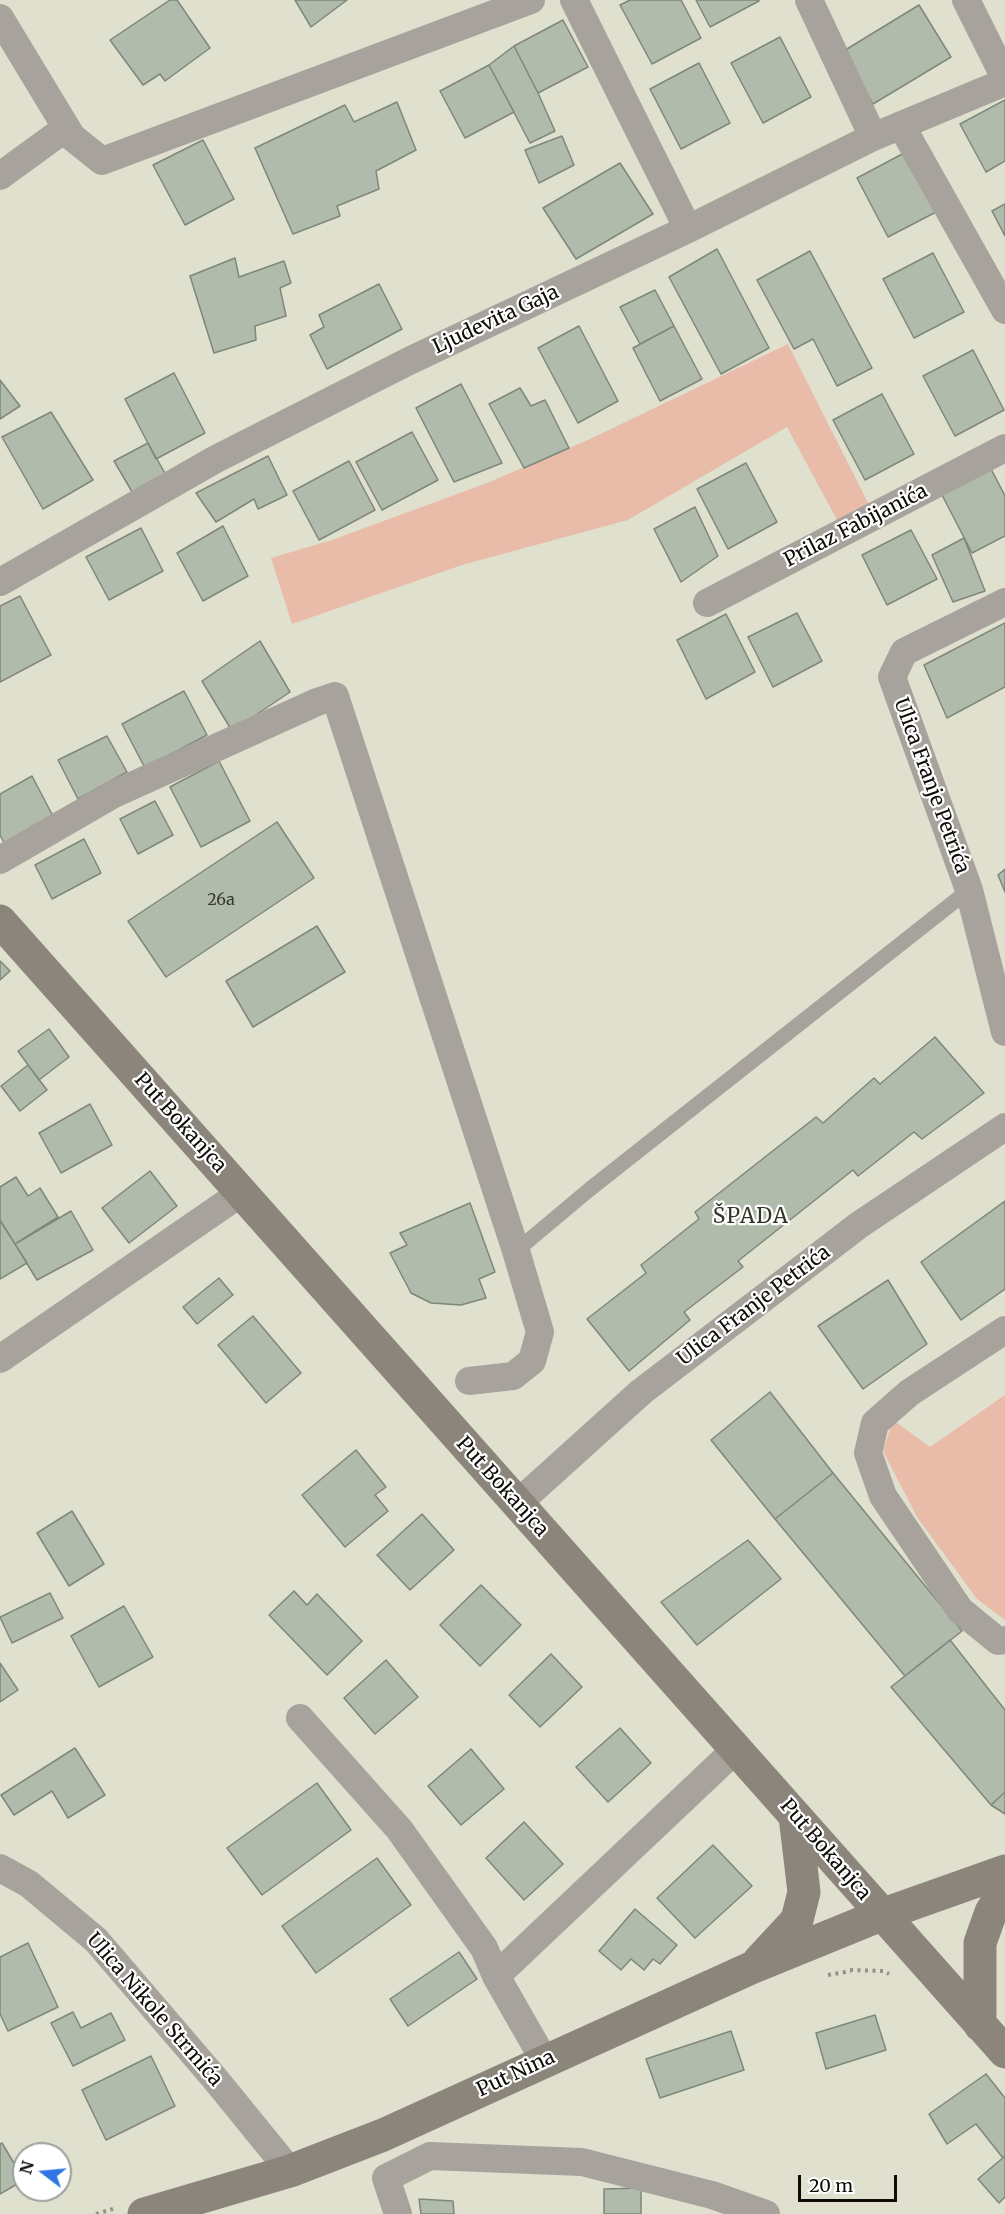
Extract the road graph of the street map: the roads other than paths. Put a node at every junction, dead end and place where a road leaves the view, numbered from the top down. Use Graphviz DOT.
graph roads {
  1 [pos="531,0"];
  2 [pos="574,0"];
  3 [pos="809,0"];
  4 [pos="966,0"];
  5 [pos="0,18"];
  6 [pos="1005,80"];
  7 [pos="901,125"];
  8 [pos="66,128"];
  9 [pos="873,137"];
  10 [pos="0,176"];
  11 [pos="688,229"];
  12 [pos="1005,309"];
  13 [pos="1005,448"];
  14 [pos="0,582"];
  15 [pos="1005,602"];
  16 [pos="707,603"];
  17 [pos="0,860"];
  18 [pos="969,890"];
  19 [pos="0,921"];
  20 [pos="1005,1032"];
  21 [pos="1005,1127"];
  22 [pos="241,1193"];
  23 [pos="516,1251"];
  24 [pos="1005,1330"];
  25 [pos="0,1359"];
  26 [pos="469,1381"];
  27 [pos="518,1504"];
  28 [pos="1005,1640"];
  29 [pos="300,1718"];
  30 [pos="735,1750"];
  31 [pos="795,1816"];
  32 [pos="0,1868"];
  33 [pos="1005,1871"];
  34 [pos="1005,1889"];
  35 [pos="881,1915"];
  36 [pos="752,1968"];
  37 [pos="496,1976"];
  38 [pos="980,2025"];
  39 [pos="1005,2052"];
  40 [pos="544,2060"];
  41 [pos="290,2171"];
  42 [pos="131,2210"];
  43 [pos="398,2214"];
  44 [pos="766,2214"];
  1 -- 8 [label="street"];
  2 -- 11 [label="street"];
  3 -- 9 [label="street"];
  4 -- 6 [label="street"];
  5 -- 8 [label="street"];
  6 -- 7 [label="street, Ljudevita Gaja"];
  7 -- 9 [label="street, Ljudevita Gaja"];
  7 -- 12 [label="street"];
  8 -- 10 [label="street"];
  9 -- 11 [label="street, Ljudevita Gaja"];
  11 -- 14 [label="street, Ljudevita Gaja"];
  13 -- 16 [label="street, Prilaz Fabijanića"];
  15 -- 18 [label="street, Ulica Franje Petrića"];
  17 -- 23 [label="street"];
  18 -- 20 [label="street, Ulica Franje Petrića"];
  18 -- 23 [label="lane"];
  19 -- 22 [label="main road, Put Bokanjca"];
  21 -- 27 [label="street, Ulica Franje Petrića"];
  22 -- 25 [label="street"];
  22 -- 27 [label="main road, Put Bokanjca"];
  23 -- 26 [label="street"];
  24 -- 28 [label="street"];
  27 -- 30 [label="main road, Put Bokanjca"];
  29 -- 37 [label="street"];
  30 -- 31 [label="main road, Put Bokanjca"];
  30 -- 37 [label="street"];
  31 -- 35 [label="main road, Put Bokanjca"];
  31 -- 36 [label="main road"];
  32 -- 41 [label="street, Ulica Nikole Strmića"];
  33 -- 35 [label="main road, Put Nina"];
  34 -- 38 [label="main road"];
  35 -- 36 [label="main road, Put Nina"];
  35 -- 38 [label="main road, Put Bokanjca"];
  36 -- 40 [label="main road, Put Nina"];
  37 -- 40 [label="street"];
  38 -- 39 [label="main road, Put Bokanjca"];
  40 -- 41 [label="main road, Put Nina"];
  41 -- 42 [label="main road, Put Nina"];
  43 -- 44 [label="street"];
}
